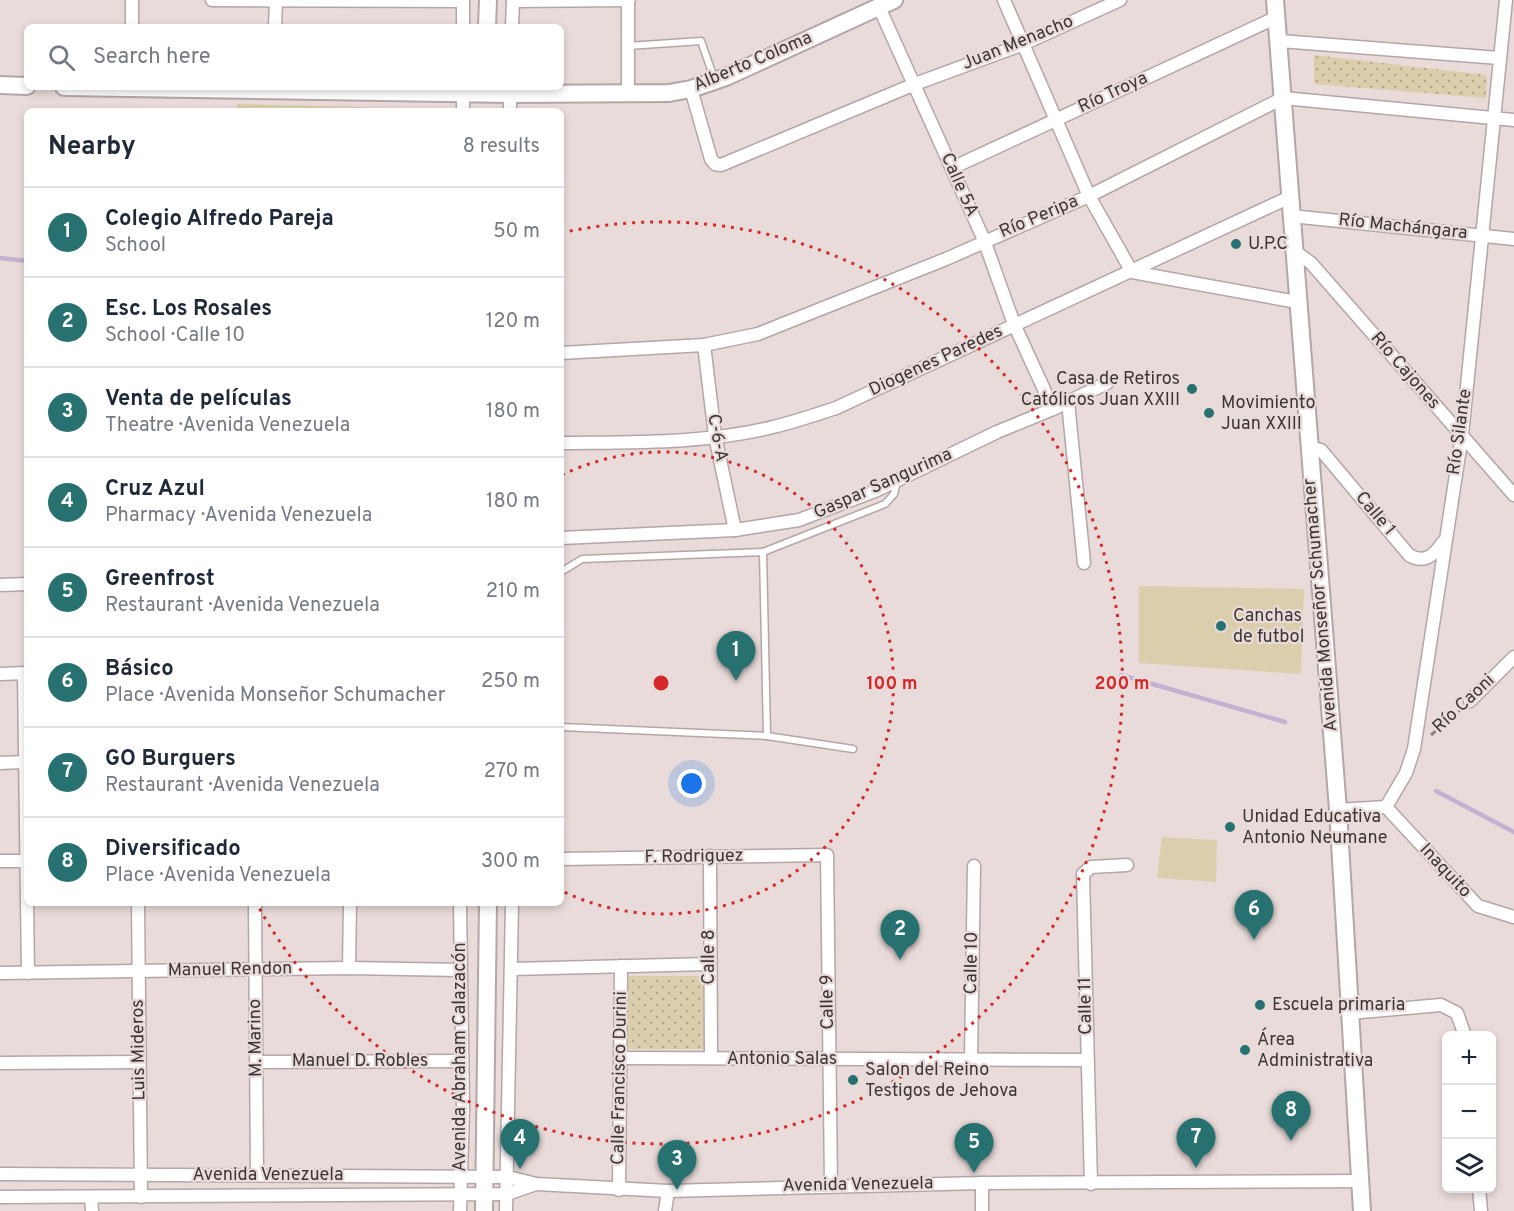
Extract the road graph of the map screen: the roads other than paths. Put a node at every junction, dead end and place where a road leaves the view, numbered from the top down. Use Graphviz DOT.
graph roads {
  1 [pos="132,0"];
  2 [pos="212,0"];
  3 [pos="276,0"];
  4 [pos="463,0"];
  5 [pos="488,0"];
  6 [pos="513,0"];
  7 [pos="628,0"];
  8 [pos="1004,0"];
  9 [pos="1120,0"];
  10 [pos="1275,0"];
  11 [pos="1506,0"];
  12 [pos="887,3"];
  13 [pos="1275,18"];
  14 [pos="132,24"];
  15 [pos="275,24"];
  16 [pos="463,24"];
  17 [pos="487,24"];
  18 [pos="512,24"];
  19 [pos="1280,41"];
  20 [pos="1022,45"];
  21 [pos="627,46"];
  22 [pos="1499,58"];
  23 [pos="715,81"];
  24 [pos="915,84"];
  25 [pos="0,85"];
  26 [pos="24,86"];
  27 [pos="691,89"];
  28 [pos="463,90"];
  29 [pos="485,90"];
  30 [pos="628,94"];
  31 [pos="510,97"];
  32 [pos="1283,98"];
  33 [pos="463,108"];
  34 [pos="484,108"];
  35 [pos="1495,118"];
  36 [pos="1055,120"];
  37 [pos="1514,120"];
  38 [pos="952,168"];
  39 [pos="1089,196"];
  40 [pos="1290,197"];
  41 [pos="1291,216"];
  42 [pos="1481,235"];
  43 [pos="1514,239"];
  44 [pos="984,240"];
  45 [pos="1293,250"];
  46 [pos="1132,272"];
  47 [pos="1297,302"];
  48 [pos="1014,324"];
  49 [pos="704,345"];
  50 [pos="564,352"];
  51 [pos="1107,382"];
  52 [pos="1068,402"];
  53 [pos="1053,409"];
  54 [pos="1462,435"];
  55 [pos="715,436"];
  56 [pos="564,443"];
  57 [pos="1308,447"];
  58 [pos="897,480"];
  59 [pos="1514,495"];
  60 [pos="735,530"];
  61 [pos="564,538"];
  62 [pos="1444,541"];
  63 [pos="763,552"];
  64 [pos="1084,563"];
  65 [pos="564,570"];
  66 [pos="24,584"];
  67 [pos="0,585"];
  68 [pos="1514,657"];
  69 [pos="24,673"];
  70 [pos="0,674"];
  71 [pos="1470,701"];
  72 [pos="564,727"];
  73 [pos="767,736"];
  74 [pos="853,749"];
  75 [pos="24,762"];
  76 [pos="0,763"];
  77 [pos="1386,807"];
  78 [pos="1338,810"];
  79 [pos="826,855"];
  80 [pos="710,856"];
  81 [pos="564,860"];
  82 [pos="0,861"];
  83 [pos="24,861"];
  84 [pos="1127,865"];
  85 [pos="974,866"];
  86 [pos="27,906"];
  87 [pos="138,906"];
  88 [pos="255,906"];
  89 [pos="350,906"];
  90 [pos="460,906"];
  91 [pos="489,906"];
  92 [pos="512,906"];
  93 [pos="1514,917"];
  94 [pos="709,964"];
  95 [pos="621,966"];
  96 [pos="349,968"];
  97 [pos="460,969"];
  98 [pos="512,969"];
  99 [pos="255,970"];
  100 [pos="138,972"];
  101 [pos="0,973"];
  102 [pos="28,973"];
  103 [pos="1350,1013"];
  104 [pos="1464,1031"];
  105 [pos="621,1058"];
  106 [pos="711,1058"];
  107 [pos="829,1059"];
  108 [pos="971,1059"];
  109 [pos="1086,1060"];
  110 [pos="462,1061"];
  111 [pos="139,1062"];
  112 [pos="258,1062"];
  113 [pos="0,1063"];
  114 [pos="0,1174"];
  115 [pos="257,1174"];
  116 [pos="141,1175"];
  117 [pos="461,1176"];
  118 [pos="485,1176"];
  119 [pos="508,1177"];
  120 [pos="1361,1181"];
  121 [pos="982,1182"];
  122 [pos="536,1184"];
  123 [pos="1091,1184"];
  124 [pos="831,1185"];
  125 [pos="618,1190"];
  126 [pos="668,1191"];
  127 [pos="1479,1193"];
  128 [pos="507,1194"];
  129 [pos="460,1195"];
  130 [pos="0,1197"];
  131 [pos="91,1197"];
  132 [pos="141,1197"];
  133 [pos="484,1203"];
  134 [pos="92,1211"];
  135 [pos="460,1211"];
  136 [pos="506,1211"];
  137 [pos="665,1211"];
  138 [pos="982,1211"];
  139 [pos="1362,1211"];
  140 [pos="1481,1211"];
  1 -- 14 [label="street"];
  2 -- 3 [label="street"];
  3 -- 4 [label="street"];
  3 -- 15 [label="street"];
  4 -- 16 [label="street"];
  5 -- 17 [label="street"];
  6 -- 7 [label="street"];
  6 -- 18 [label="street"];
  7 -- 21 [label="street"];
  8 -- 20 [label="street"];
  9 -- 20 [label="street, Juan Menacho"];
  10 -- 13 [label="street, Avenida Monseñor Schumacher"];
  11 -- 22 [label="street, Río Silante"];
  12 -- 23 [label="street, Alberto Coloma"];
  12 -- 24 [label="street, Calle 5A"];
  13 -- 19 [label="street, Avenida Monseñor Schumacher"];
  13 -- 36 [label="street, Río Troya"];
  19 -- 22 [label="street"];
  19 -- 32 [label="street, Avenida Monseñor Schumacher"];
  20 -- 24 [label="street, Juan Menacho"];
  20 -- 36 [label="street"];
  21 -- 23 [label="lane"];
  21 -- 30 [label="street"];
  22 -- 35 [label="street, Río Silante"];
  23 -- 27 [label="street, Alberto Coloma"];
  24 -- 27 [label="street, Juan Menacho"];
  24 -- 38 [label="street, Calle 5A"];
  25 -- 26 [label="street"];
  27 -- 30 [label="street, Alberto Coloma"];
  28 -- 29 [label="street, Alberto Coloma"];
  28 -- 33 [label="street"];
  29 -- 31 [label="street, Alberto Coloma"];
  29 -- 34 [label="street"];
  30 -- 31 [label="street, Alberto Coloma"];
  32 -- 35 [label="street"];
  32 -- 39 [label="street, Río Peripa"];
  32 -- 40 [label="street, Avenida Monseñor Schumacher"];
  35 -- 37 [label="street"];
  35 -- 42 [label="street, Río Silante"];
  36 -- 38 [label="street, Río Troya"];
  36 -- 39 [label="street"];
  38 -- 44 [label="street, Calle 5A"];
  39 -- 44 [label="street, Río Peripa"];
  39 -- 46 [label="street"];
  40 -- 41 [label="street, Avenida Monseñor Schumacher"];
  40 -- 46 [label="street, Diogenes Paredes"];
  41 -- 42 [label="street, Río Machángara"];
  41 -- 45 [label="street, Avenida Monseñor Schumacher"];
  42 -- 43 [label="street, Río Machángara"];
  42 -- 54 [label="street, Río Silante"];
  44 -- 48 [label="street, Calle 5A"];
  44 -- 49 [label="street, Río Peripa"];
  45 -- 47 [label="street, Avenida Monseñor Schumacher"];
  45 -- 54 [label="street, Río Cajones"];
  46 -- 47 [label="street"];
  46 -- 48 [label="street, Diogenes Paredes"];
  47 -- 57 [label="street, Avenida Monseñor Schumacher"];
  48 -- 53 [label="street, Calle 5A"];
  48 -- 55 [label="street, Diogenes Paredes"];
  49 -- 50 [label="street, Río Peripa"];
  49 -- 55 [label="street, C-6-A"];
  51 -- 52 [label="street"];
  52 -- 53 [label="street"];
  52 -- 64 [label="street"];
  53 -- 58 [label="street, Gaspar Sangurima"];
  54 -- 59 [label="street, Río Cajones"];
  54 -- 62 [label="street, Río Silante"];
  55 -- 56 [label="street, Diogenes Paredes"];
  55 -- 60 [label="street, C-6-A"];
  57 -- 62 [label="street, Calle 1"];
  57 -- 78 [label="street, Avenida Monseñor Schumacher"];
  58 -- 60 [label="street, Gaspar Sangurima"];
  58 -- 63 [label="lane"];
  60 -- 61 [label="street, Gaspar Sangurima"];
  62 -- 77 [label="street, Río Silante"];
  63 -- 65 [label="lane"];
  63 -- 73 [label="lane"];
  66 -- 67 [label="street"];
  68 -- 71 [label="street, Río Caoni"];
  69 -- 70 [label="street"];
  72 -- 73 [label="lane"];
  73 -- 74 [label="lane"];
  75 -- 76 [label="street"];
  77 -- 78 [label="street"];
  77 -- 93 [label="street, Inaquito"];
  78 -- 103 [label="street, Avenida Monseñor Schumacher"];
  79 -- 80 [label="street, F. Rodriguez"];
  79 -- 107 [label="street, Calle 9"];
  80 -- 81 [label="street, F. Rodriguez"];
  80 -- 94 [label="street, Calle 8"];
  82 -- 83 [label="street"];
  84 -- 109 [label="street, Calle 11"];
  85 -- 108 [label="street, Calle 10"];
  86 -- 102 [label="street"];
  87 -- 100 [label="street, Luis Mideros"];
  88 -- 99 [label="street, M. Marino"];
  89 -- 96 [label="street"];
  90 -- 97 [label="street, Avenida Abraham Calazacón"];
  91 -- 118 [label="street, Avenida Abraham Calazacón"];
  92 -- 98 [label="street"];
  94 -- 95 [label="street"];
  94 -- 106 [label="street, Calle 8"];
  95 -- 98 [label="street"];
  95 -- 105 [label="street, Calle Francisco Durini"];
  96 -- 97 [label="street, Manuel Rendon"];
  96 -- 99 [label="street, Manuel Rendon"];
  97 -- 110 [label="street, Avenida Abraham Calazacón"];
  98 -- 119 [label="street"];
  99 -- 100 [label="street, Manuel Rendon"];
  99 -- 112 [label="street, M. Marino"];
  100 -- 102 [label="street, Manuel Rendon"];
  100 -- 111 [label="street, Luis Mideros"];
  101 -- 102 [label="street, Manuel Rendon"];
  103 -- 104 [label="street"];
  103 -- 120 [label="street, Avenida Monseñor Schumacher"];
  105 -- 106 [label="street, Antonio Salas"];
  105 -- 125 [label="street, Calle Francisco Durini"];
  106 -- 107 [label="street, Antonio Salas"];
  107 -- 108 [label="street, Antonio Salas"];
  107 -- 124 [label="street, Calle 9"];
  108 -- 109 [label="street, Antonio Salas"];
  109 -- 123 [label="street, Calle 11"];
  110 -- 112 [label="street, Manuel D. Robles"];
  110 -- 117 [label="street, Avenida Abraham Calazacón"];
  111 -- 113 [label="street"];
  111 -- 116 [label="street, Luis Mideros"];
  112 -- 115 [label="street, M. Marino"];
  114 -- 116 [label="street, Avenida Venezuela"];
  115 -- 116 [label="street, Avenida Venezuela"];
  115 -- 117 [label="street, Avenida Venezuela"];
  116 -- 132 [label="street, Luis Mideros"];
  117 -- 118 [label="street, Avenida Venezuela"];
  117 -- 129 [label="street, Avenida Abraham Calazacón"];
  118 -- 119 [label="street, Avenida Venezuela"];
  118 -- 133 [label="street, Avenida Abraham Calazacón"];
  119 -- 122 [label="street, Avenida Venezuela"];
  119 -- 128 [label="street"];
  120 -- 123 [label="street, Avenida Venezuela"];
  120 -- 139 [label="street, Avenida Monseñor Schumacher"];
  121 -- 123 [label="street, Avenida Venezuela"];
  121 -- 124 [label="street, Avenida Venezuela"];
  121 -- 138 [label="street"];
  122 -- 125 [label="street, Avenida Venezuela"];
  122 -- 128 [label="street, Avenida Venezuela"];
  124 -- 126 [label="street, Avenida Venezuela"];
  125 -- 126 [label="street, Avenida Venezuela"];
  126 -- 137 [label="street"];
  127 -- 140 [label="street"];
  128 -- 133 [label="street, Avenida Venezuela"];
  128 -- 136 [label="street"];
  129 -- 132 [label="street, Avenida Venezuela"];
  129 -- 133 [label="street, Avenida Venezuela"];
  129 -- 135 [label="street, Avenida Abraham Calazacón"];
  130 -- 131 [label="street, Avenida Venezuela"];
  131 -- 132 [label="street, Avenida Venezuela"];
  131 -- 134 [label="street"];
}
